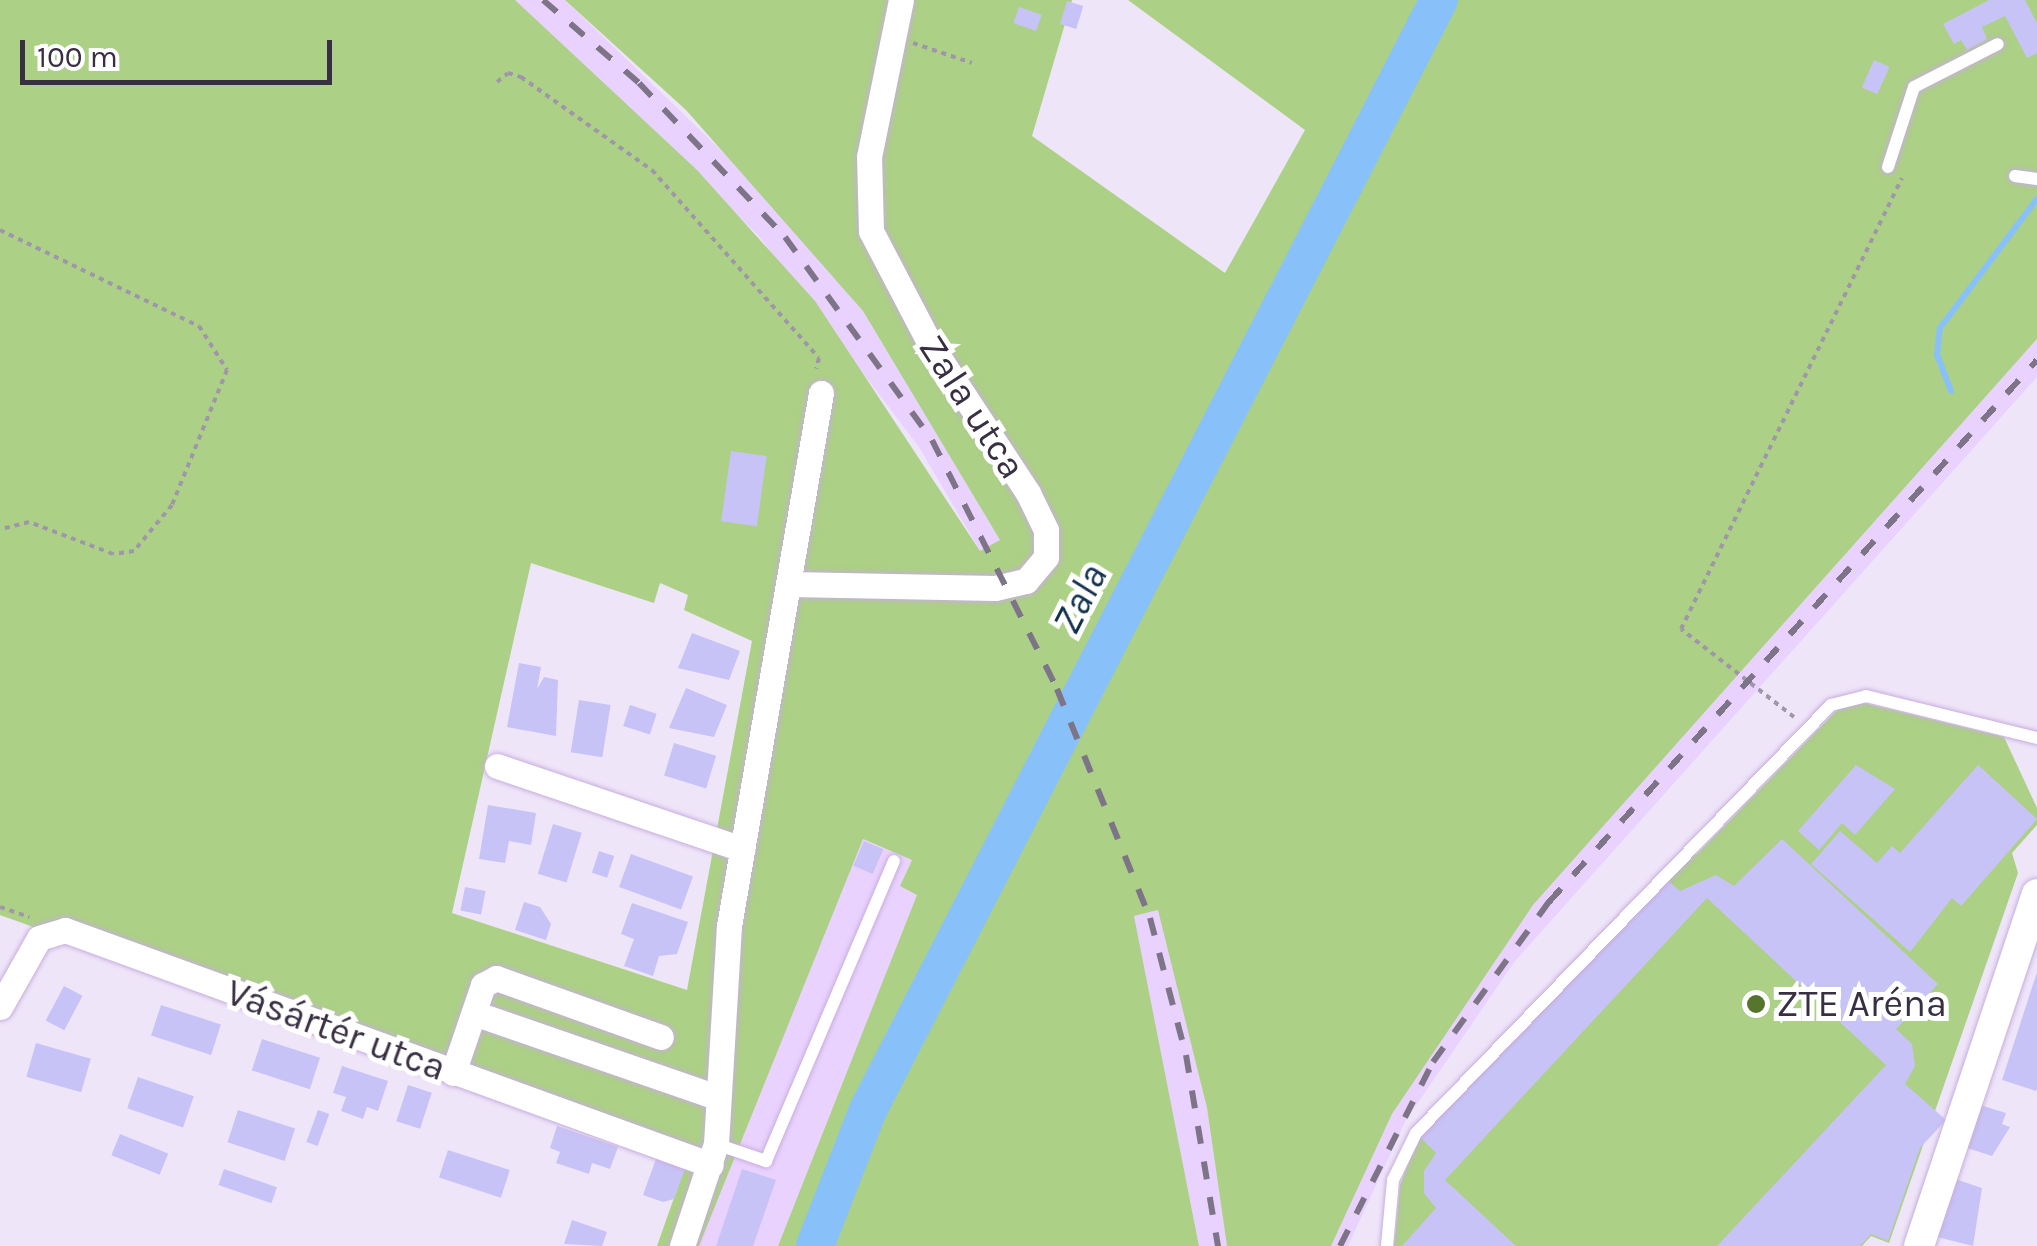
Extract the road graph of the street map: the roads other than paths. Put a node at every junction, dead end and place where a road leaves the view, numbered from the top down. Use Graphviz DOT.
graph roads {
  1 [pos="901,0"];
  2 [pos="1998,44"];
  3 [pos="1888,167"];
  4 [pos="2015,176"];
  5 [pos="2037,179"];
  6 [pos="821,393"];
  7 [pos="790,584"];
  8 [pos="2037,738"];
  9 [pos="497,766"];
  10 [pos="742,850"];
  11 [pos="894,861"];
  12 [pos="2037,894"];
  13 [pos="0,1008"];
  14 [pos="474,1013"];
  15 [pos="645,1072"];
  16 [pos="453,1073"];
  17 [pos="717,1098"];
  18 [pos="714,1154"];
  19 [pos="682,1246"];
  20 [pos="1387,1246"];
  21 [pos="1919,1246"];
  1 -- 7 [label="street, Zala utca"];
  2 -- 3 [label="lane"];
  4 -- 5 [label="lane"];
  6 -- 7 [label="street"];
  7 -- 10 [label="street"];
  8 -- 20 [label="lane"];
  9 -- 10 [label="street"];
  10 -- 17 [label="street"];
  11 -- 18 [label="lane"];
  12 -- 21 [label="street"];
  13 -- 16 [label="street, Vásártér utca"];
  14 -- 15 [label="street"];
  14 -- 15 [label="street"];
  14 -- 16 [label="street"];
  15 -- 17 [label="street"];
  16 -- 18 [label="street, Vásártér utca"];
  17 -- 18 [label="street"];
  18 -- 19 [label="street"];
}
